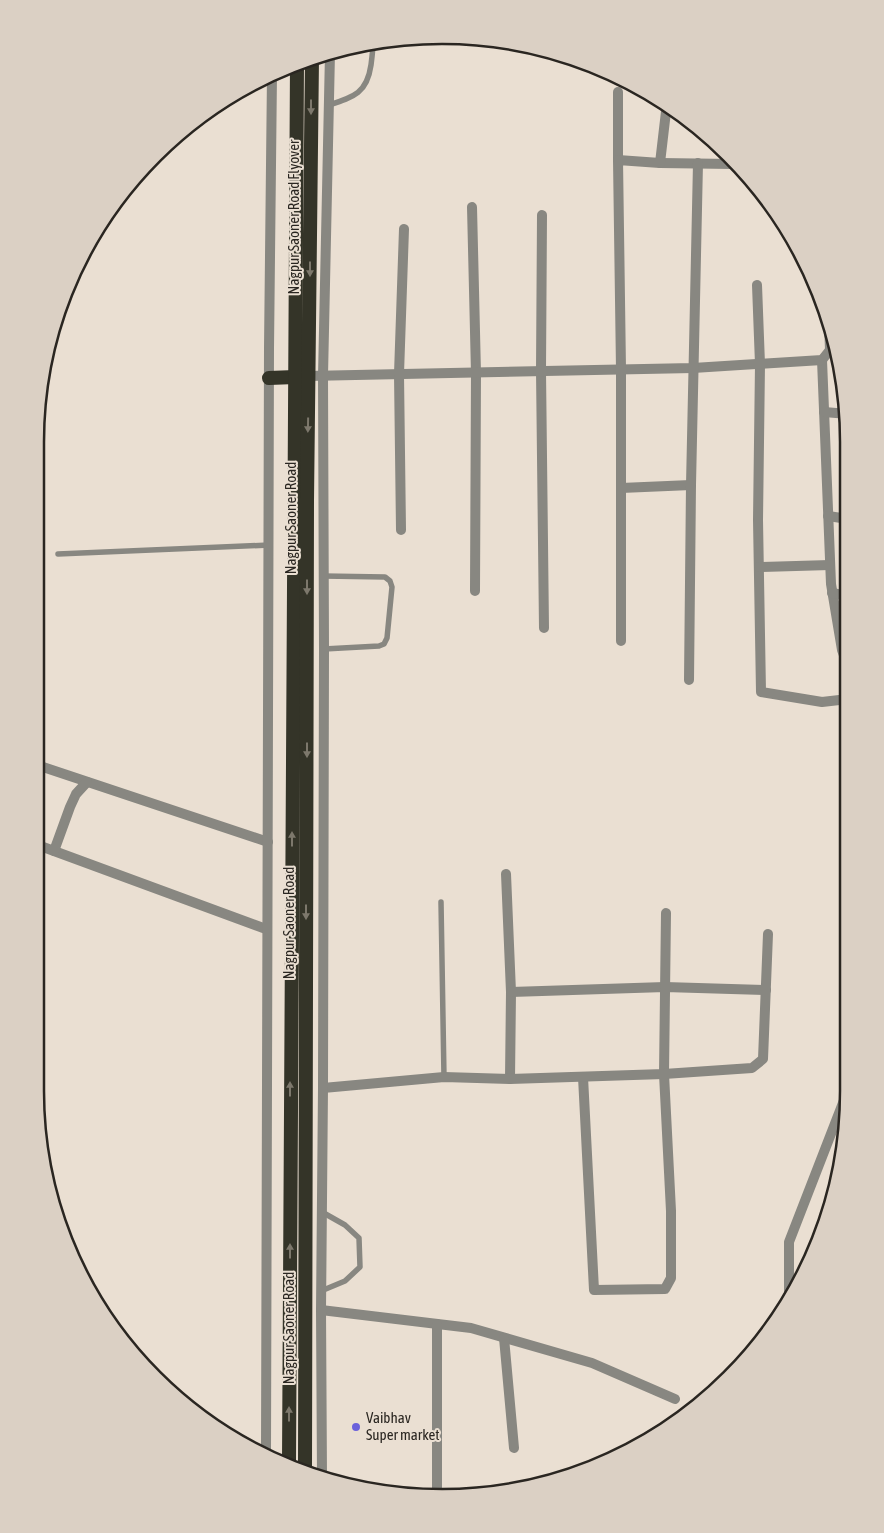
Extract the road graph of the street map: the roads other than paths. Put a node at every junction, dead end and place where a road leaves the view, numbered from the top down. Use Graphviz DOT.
graph roads {
  1 [pos="373,50"];
  2 [pos="330,60"];
  3 [pos="312,66"];
  4 [pos="297,71"];
  5 [pos="272,82"];
  6 [pos="618,92"];
  7 [pos="330,105"];
  8 [pos="665,112"];
  9 [pos="618,160"];
  10 [pos="660,163"];
  11 [pos="698,163"];
  12 [pos="727,164"];
  13 [pos="472,207"];
  14 [pos="542,215"];
  15 [pos="404,229"];
  16 [pos="757,285"];
  17 [pos="302,348"];
  18 [pos="830,351"];
  19 [pos="822,360"];
  20 [pos="760,364"];
  21 [pos="693,368"];
  22 [pos="621,369"];
  23 [pos="541,371"];
  24 [pos="476,373"];
  25 [pos="399,374"];
  26 [pos="302,376"];
  27 [pos="323,376"];
  28 [pos="269,378"];
  29 [pos="824,412"];
  30 [pos="839,413"];
  31 [pos="691,485"];
  32 [pos="621,488"];
  33 [pos="828,516"];
  34 [pos="840,518"];
  35 [pos="401,530"];
  36 [pos="269,545"];
  37 [pos="58,554"];
  38 [pos="830,565"];
  39 [pos="759,566"];
  40 [pos="323,576"];
  41 [pos="475,591"];
  42 [pos="832,593"];
  43 [pos="840,594"];
  44 [pos="544,628"];
  45 [pos="840,639"];
  46 [pos="621,641"];
  47 [pos="324,649"];
  48 [pos="690,680"];
  49 [pos="840,700"];
  50 [pos="44,767"];
  51 [pos="87,782"];
  52 [pos="268,842"];
  53 [pos="44,847"];
  54 [pos="54,851"];
  55 [pos="506,874"];
  56 [pos="441,902"];
  57 [pos="666,913"];
  58 [pos="266,929"];
  59 [pos="768,934"];
  60 [pos="665,987"];
  61 [pos="766,990"];
  62 [pos="511,992"];
  63 [pos="664,1074"];
  64 [pos="444,1077"];
  65 [pos="583,1077"];
  66 [pos="510,1079"];
  67 [pos="323,1088"];
  68 [pos="839,1113"];
  69 [pos="322,1212"];
  70 [pos="789,1286"];
  71 [pos="321,1291"];
  72 [pos="321,1310"];
  73 [pos="437,1324"];
  74 [pos="504,1338"];
  75 [pos="675,1399"];
  76 [pos="266,1448"];
  77 [pos="514,1448"];
  78 [pos="289,1459"];
  79 [pos="305,1465"];
  80 [pos="322,1471"];
  81 [pos="437,1489"];
  1 -- 7 [label="lane"];
  2 -- 7 [label="street"];
  3 -- 17 [label="highway, Nagpur Saoner Road Flyover, one-way"];
  4 -- 17 [label="highway, Nagpur Saoner Road Flyover"];
  5 -- 28 [label="street"];
  6 -- 9 [label="street"];
  7 -- 27 [label="street"];
  8 -- 10 [label="street"];
  9 -- 10 [label="street"];
  9 -- 22 [label="street"];
  10 -- 11 [label="street"];
  11 -- 12 [label="street"];
  11 -- 21 [label="street"];
  13 -- 24 [label="street"];
  14 -- 23 [label="street"];
  15 -- 25 [label="street"];
  16 -- 20 [label="street"];
  17 -- 26 [label="highway, Nagpur Saoner Road Flyover"];
  18 -- 19 [label="street"];
  19 -- 20 [label="street"];
  19 -- 29 [label="street"];
  20 -- 21 [label="street"];
  20 -- 39 [label="street"];
  21 -- 22 [label="street"];
  21 -- 31 [label="street"];
  22 -- 23 [label="street"];
  22 -- 32 [label="street"];
  23 -- 24 [label="street"];
  23 -- 44 [label="street"];
  24 -- 25 [label="street"];
  24 -- 41 [label="street"];
  25 -- 27 [label="street"];
  25 -- 35 [label="street"];
  26 -- 27 [label="street"];
  26 -- 28 [label="highway"];
  78 -- 26 [label="highway, Nagpur Saoner Road, one-way"];
  26 -- 79 [label="highway, Nagpur Saoner Road, one-way"];
  27 -- 40 [label="street"];
  28 -- 36 [label="street"];
  29 -- 30 [label="street"];
  29 -- 33 [label="street"];
  31 -- 32 [label="street"];
  31 -- 48 [label="street"];
  32 -- 46 [label="street"];
  33 -- 34 [label="street"];
  33 -- 38 [label="street"];
  36 -- 37 [label="lane"];
  36 -- 52 [label="street"];
  38 -- 39 [label="street"];
  38 -- 42 [label="street"];
  39 -- 49 [label="street"];
  40 -- 47 [label="street"];
  40 -- 47 [label="lane"];
  42 -- 43 [label="street"];
  42 -- 45 [label="street"];
  47 -- 67 [label="street"];
  50 -- 51 [label="street"];
  51 -- 52 [label="street"];
  51 -- 54 [label="street"];
  52 -- 58 [label="street"];
  53 -- 54 [label="street"];
  54 -- 58 [label="street"];
  55 -- 62 [label="street"];
  56 -- 64 [label="lane"];
  57 -- 60 [label="street"];
  58 -- 76 [label="street"];
  59 -- 61 [label="street"];
  60 -- 61 [label="street"];
  60 -- 62 [label="street"];
  60 -- 63 [label="street"];
  61 -- 63 [label="street"];
  62 -- 66 [label="street"];
  63 -- 65 [label="street"];
  63 -- 65 [label="street"];
  64 -- 66 [label="street"];
  64 -- 67 [label="street"];
  65 -- 66 [label="street"];
  67 -- 69 [label="street"];
  68 -- 70 [label="street"];
  69 -- 71 [label="street"];
  69 -- 71 [label="lane"];
  71 -- 72 [label="street"];
  72 -- 73 [label="street"];
  72 -- 80 [label="street"];
  73 -- 74 [label="street"];
  73 -- 81 [label="street"];
  74 -- 75 [label="street"];
  74 -- 77 [label="street"];
}
